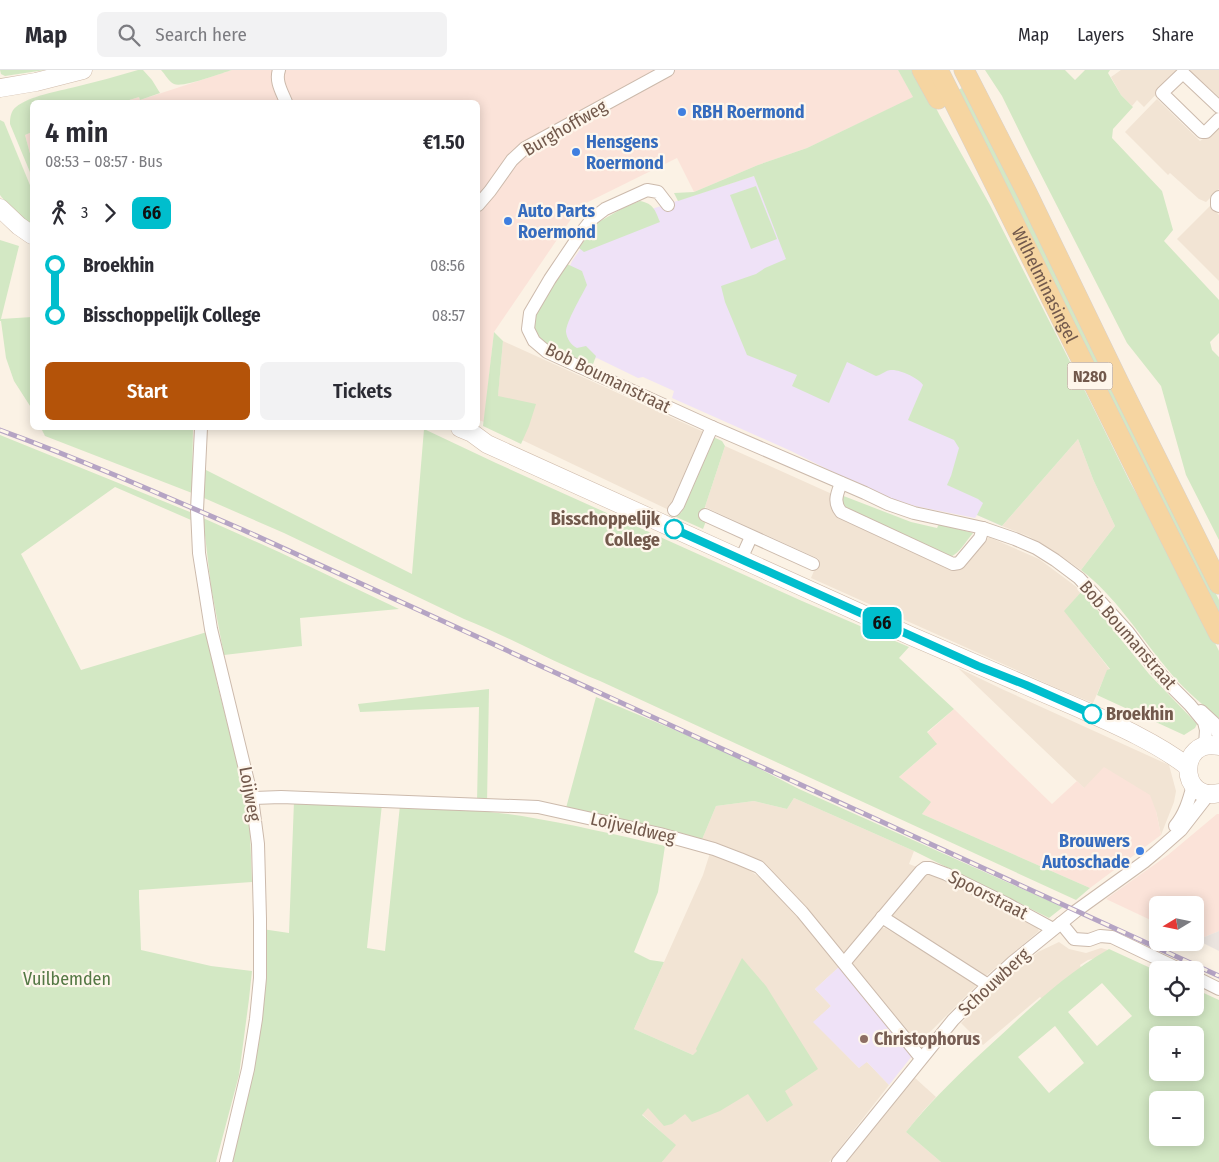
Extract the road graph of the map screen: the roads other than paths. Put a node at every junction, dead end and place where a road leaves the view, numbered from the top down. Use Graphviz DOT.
graph roads {
  1 [pos="84,70"];
  2 [pos="279,70"];
  3 [pos="668,70"];
  4 [pos="922,70"];
  5 [pos="938,70"];
  6 [pos="964,70"];
  7 [pos="0,88"];
  8 [pos="285,100"];
  9 [pos="1219,107"];
  10 [pos="1219,119"];
  11 [pos="1000,194"];
  12 [pos="1219,197"];
  13 [pos="480,203"];
  14 [pos="668,205"];
  15 [pos="1219,206"];
  16 [pos="0,208"];
  17 [pos="30,234"];
  18 [pos="712,427"];
  19 [pos="201,430"];
  20 [pos="466,430"];
  21 [pos="841,483"];
  22 [pos="674,510"];
  23 [pos="705,515"];
  24 [pos="983,528"];
  25 [pos="752,537"];
  26 [pos="741,559"];
  27 [pos="813,564"];
  28 [pos="1219,584"];
  29 [pos="1219,634"];
  30 [pos="1124,729"];
  31 [pos="1210,744"];
  32 [pos="1187,766"];
  33 [pos="1193,785"];
  34 [pos="1214,793"];
  35 [pos="252,798"];
  36 [pos="1156,852"];
  37 [pos="882,917"];
  38 [pos="1057,926"];
  39 [pos="1162,961"];
  40 [pos="844,963"];
  41 [pos="1204,982"];
  42 [pos="988,984"];
  43 [pos="1219,989"];
  44 [pos="921,1058"];
  45 [pos="226,1162"];
  46 [pos="838,1162"];
  1 -- 7 [label="street"];
  2 -- 8 [label="street"];
  3 -- 13 [label="street, Burghoffweg"];
  4 -- 11 [label="main road, N280"];
  5 -- 11 [label="main road, Wilhelminasingel / N280"];
  6 -- 28 [label="main road, Wilhelminasingel / N280"];
  9 -- 10 [label="street"];
  11 -- 29 [label="main road, Wilhelminasingel / N280"];
  12 -- 15 [label="street"];
  14 -- 18 [label="street, Bob Boumanstraat"];
  16 -- 17 [label="street"];
  18 -- 21 [label="street, Bob Boumanstraat"];
  18 -- 22 [label="street"];
  19 -- 35 [label="street, Loijweg"];
  20 -- 26 [label="street"];
  21 -- 24 [label="street, Bob Boumanstraat"];
  21 -- 24 [label="street"];
  23 -- 25 [label="street"];
  24 -- 31 [label="street, Bob Boumanstraat"];
  25 -- 26 [label="street"];
  25 -- 27 [label="street"];
  26 -- 30 [label="street"];
  30 -- 31 [label="street"];
  30 -- 32 [label="street"];
  31 -- 32 [label="street"];
  32 -- 33 [label="street"];
  33 -- 34 [label="street"];
  33 -- 36 [label="street, Schouwberg"];
  34 -- 36 [label="street, Schouwberg"];
  35 -- 40 [label="street, Loijveldweg"];
  35 -- 45 [label="street, Loijweg"];
  36 -- 38 [label="street, Schouwberg"];
  37 -- 38 [label="street, Spoorstraat"];
  37 -- 40 [label="street"];
  37 -- 42 [label="street"];
  38 -- 39 [label="street, Spoorstraat"];
  38 -- 42 [label="street, Schouwberg"];
  40 -- 44 [label="street, Loijveldweg"];
  41 -- 43 [label="street"];
  42 -- 44 [label="street, Schouwberg"];
  44 -- 46 [label="street, Schouwberg"];
}
